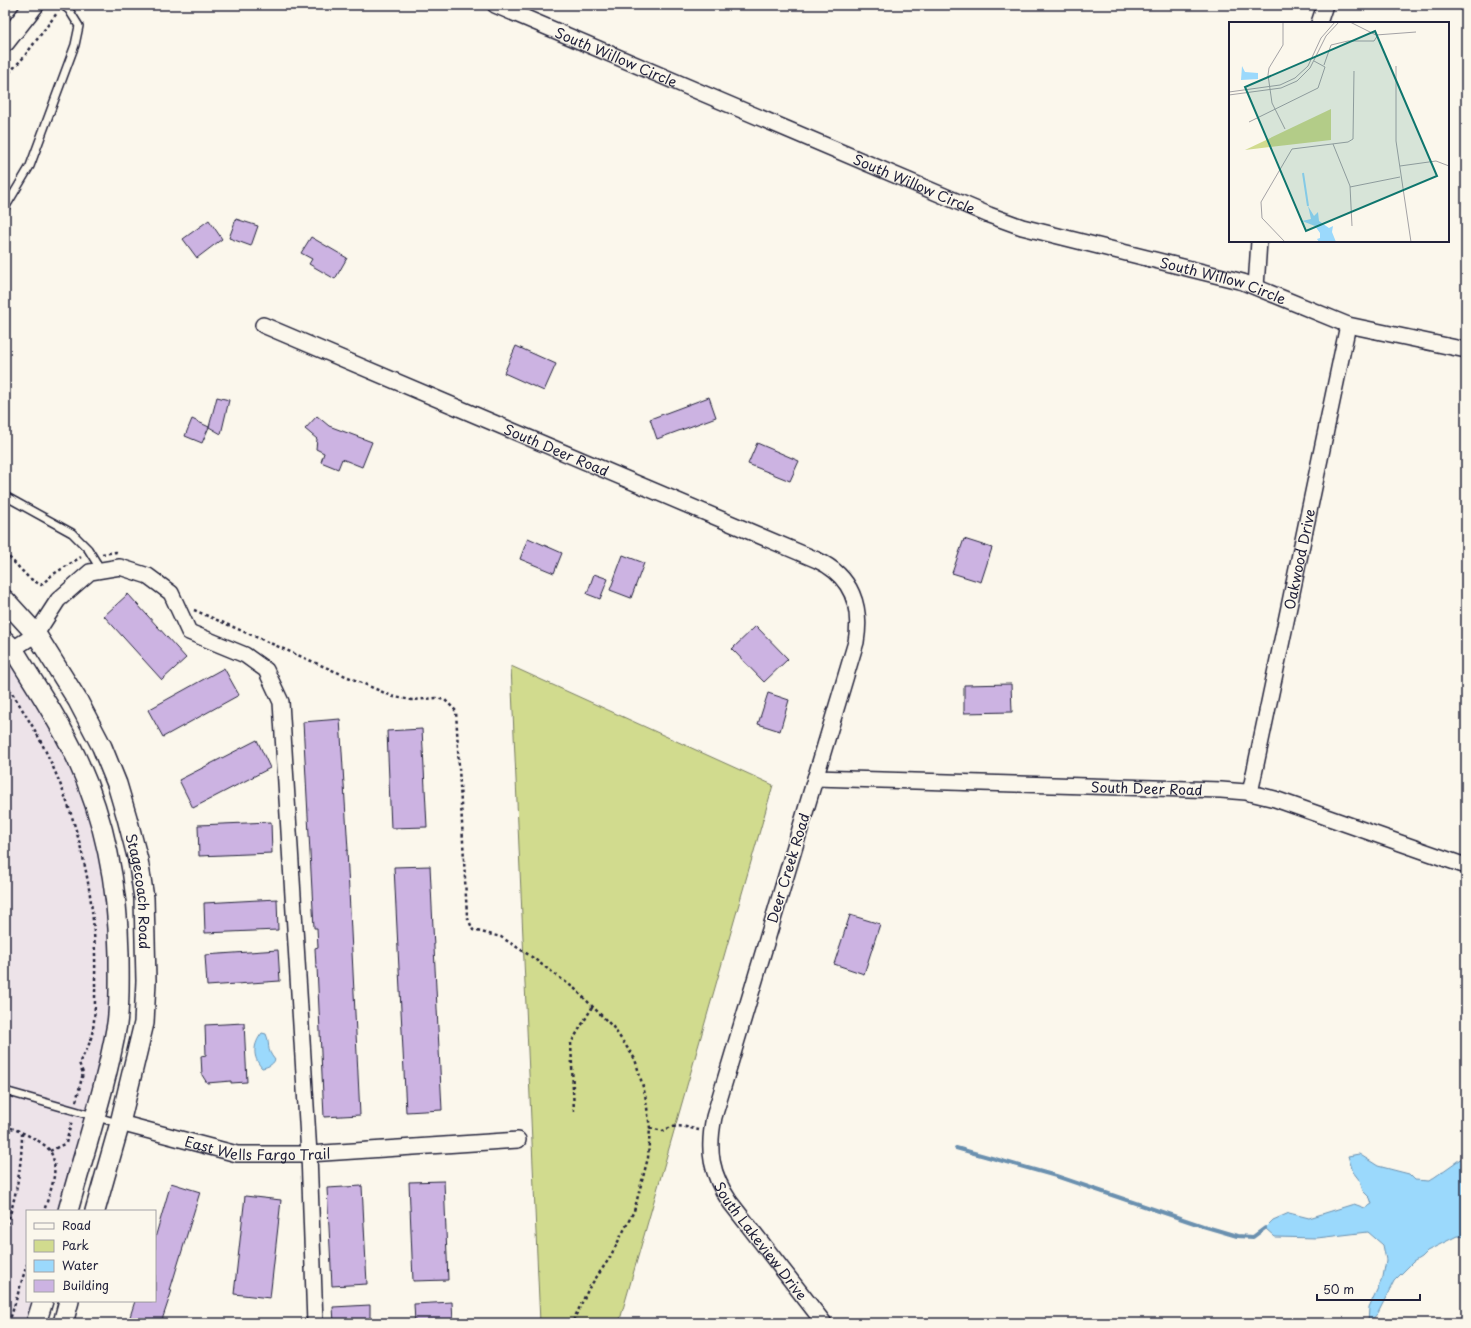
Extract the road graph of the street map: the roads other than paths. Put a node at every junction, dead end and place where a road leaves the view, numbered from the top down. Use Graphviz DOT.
graph roads {
  1 [pos="34,5"];
  2 [pos="62,5"];
  3 [pos="495,5"];
  4 [pos="1325,5"];
  5 [pos="1320,22"];
  6 [pos="5,42"];
  7 [pos="5,208"];
  8 [pos="1260,242"];
  9 [pos="1256,287"];
  10 [pos="263,325"];
  11 [pos="1348,325"];
  12 [pos="1466,350"];
  13 [pos="5,496"];
  14 [pos="101,570"];
  15 [pos="846,583"];
  16 [pos="5,600"];
  17 [pos="36,634"];
  18 [pos="9,645"];
  19 [pos="815,778"];
  20 [pos="1250,793"];
  21 [pos="1466,866"];
  22 [pos="5,1091"];
  23 [pos="95,1116"];
  24 [pos="120,1123"];
  25 [pos="518,1140"];
  26 [pos="710,1153"];
  27 [pos="310,1154"];
  28 [pos="68,1210"];
  29 [pos="95,1210"];
  30 [pos="43,1302"];
  31 [pos="69,1302"];
  32 [pos="36,1323"];
  33 [pos="63,1323"];
  34 [pos="315,1323"];
  35 [pos="824,1323"];
  1 -- 6 [label="street"];
  2 -- 7 [label="lane"];
  3 -- 9 [label="street, South Willow Circle"];
  4 -- 5 [label="street"];
  8 -- 9 [label="street"];
  9 -- 11 [label="street, South Willow Circle"];
  10 -- 15 [label="street, South Deer Road"];
  11 -- 12 [label="street, South Willow Circle"];
  11 -- 20 [label="street, Oakwood Drive"];
  13 -- 14 [label="lane"];
  14 -- 17 [label="street"];
  14 -- 27 [label="street"];
  15 -- 19 [label="street, Deer Creek Road"];
  16 -- 17 [label="street, Stagecoach Road"];
  17 -- 18 [label="street"];
  17 -- 24 [label="street, Stagecoach Road"];
  18 -- 23 [label="street, Stagecoach Road"];
  19 -- 20 [label="street, South Deer Road"];
  19 -- 26 [label="street, Deer Creek Road"];
  20 -- 21 [label="street, South Deer Road"];
  22 -- 23 [label="lane, East Wells Fargo Trail"];
  23 -- 24 [label="lane, East Wells Fargo Trail"];
  23 -- 28 [label="street, Stagecoach Road"];
  24 -- 27 [label="street, East Wells Fargo Trail"];
  24 -- 29 [label="street, Stagecoach Road"];
  25 -- 27 [label="street, East Wells Fargo Trail"];
  26 -- 35 [label="street, South Lakeview Drive"];
  27 -- 34 [label="street"];
  30 -- 32 [label="street"];
  31 -- 33 [label="street"];
}
